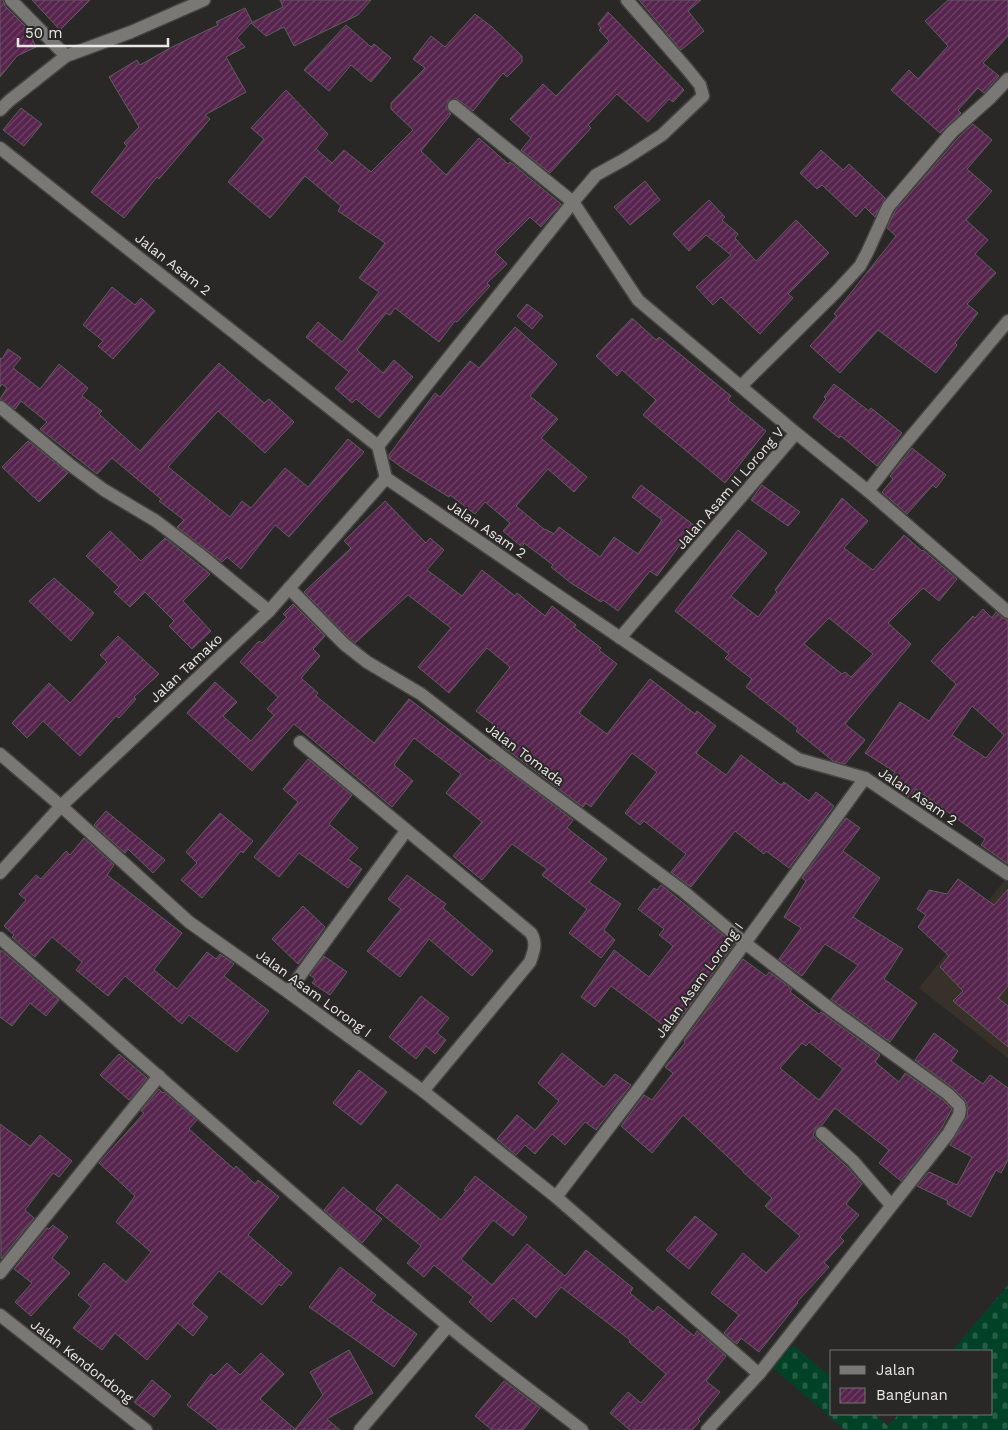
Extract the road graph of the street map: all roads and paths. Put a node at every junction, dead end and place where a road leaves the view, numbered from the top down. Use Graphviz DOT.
graph roads {
  1 [pos="11,0"];
  2 [pos="204,0"];
  3 [pos="627,0"];
  4 [pos="66,56"];
  5 [pos="1008,79"];
  6 [pos="454,106"];
  7 [pos="0,110"];
  8 [pos="0,148"];
  9 [pos="573,202"];
  10 [pos="1008,321"];
  11 [pos="741,386"];
  12 [pos="0,407"];
  13 [pos="796,433"];
  14 [pos="378,446"];
  15 [pos="386,478"];
  16 [pos="868,491"];
  17 [pos="289,588"];
  18 [pos="269,611"];
  19 [pos="1008,612"];
  20 [pos="620,638"];
  21 [pos="300,742"];
  22 [pos="0,754"];
  23 [pos="865,778"];
  24 [pos="61,806"];
  25 [pos="406,831"];
  26 [pos="0,873"];
  27 [pos="1008,874"];
  28 [pos="0,938"];
  29 [pos="744,943"];
  30 [pos="288,992"];
  31 [pos="159,1076"];
  32 [pos="423,1091"];
  33 [pos="822,1133"];
  34 [pos="556,1198"];
  35 [pos="892,1205"];
  36 [pos="0,1273"];
  37 [pos="0,1315"];
  38 [pos="448,1326"];
  39 [pos="759,1374"];
  40 [pos="146,1430"];
  41 [pos="360,1430"];
  42 [pos="582,1430"];
  43 [pos="707,1430"];
  1 -- 4 [label="street"];
  2 -- 4 [label="street"];
  3 -- 9 [label="street"];
  4 -- 7 [label="street"];
  5 -- 11 [label="street"];
  6 -- 9 [label="street"];
  8 -- 14 [label="street, Jalan Asam 2"];
  9 -- 11 [label="street"];
  9 -- 14 [label="street"];
  10 -- 16 [label="street"];
  11 -- 13 [label="street"];
  12 -- 18 [label="street"];
  13 -- 16 [label="street, Jalan Asam II Lorong V"];
  13 -- 20 [label="street, Jalan Asam II Lorong V"];
  14 -- 15 [label="street"];
  15 -- 17 [label="street, Jalan Tamako"];
  15 -- 20 [label="street, Jalan Asam 2"];
  16 -- 19 [label="street, Jalan Asam II Lorong V"];
  17 -- 18 [label="street, Jalan Tamako"];
  17 -- 29 [label="street, Jalan Tomada"];
  18 -- 24 [label="street, Jalan Tamako"];
  20 -- 23 [label="street, Jalan Asam 2"];
  21 -- 25 [label="street"];
  22 -- 24 [label="street, Jalan Asam Lorong I"];
  23 -- 27 [label="street, Jalan Asam 2"];
  23 -- 29 [label="street, Jalan Asam Lorong I"];
  24 -- 26 [label="street, Jalan Tamako"];
  24 -- 30 [label="street, Jalan Asam Lorong I"];
  25 -- 30 [label="street"];
  25 -- 32 [label="street"];
  28 -- 31 [label="street"];
  29 -- 34 [label="street, Jalan Asam Lorong I"];
  29 -- 35 [label="street, Jalan Tomada"];
  30 -- 32 [label="street, Jalan Asam Lorong I"];
  31 -- 36 [label="street"];
  31 -- 38 [label="street"];
  32 -- 34 [label="street, Jalan Asam Lorong I"];
  33 -- 35 [label="street"];
  34 -- 39 [label="street, Jalan Asam Lorong I"];
  35 -- 39 [label="street"];
  37 -- 40 [label="street, Jalan Kendondong"];
  38 -- 41 [label="street"];
  38 -- 42 [label="street"];
  39 -- 43 [label="street"];
}
